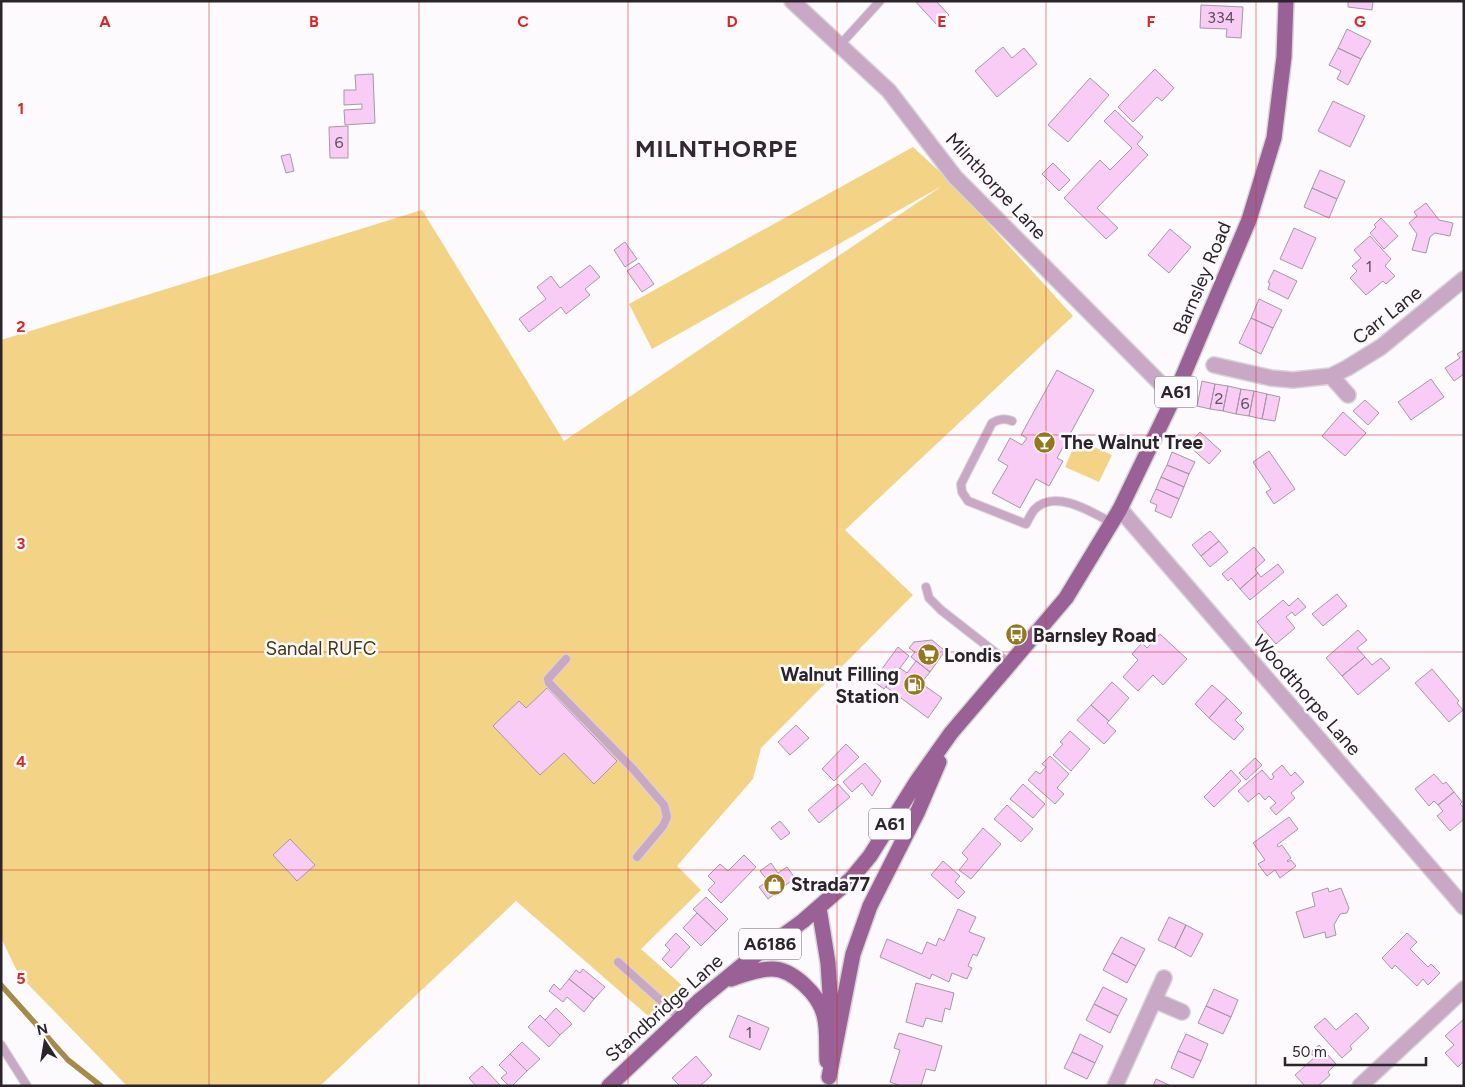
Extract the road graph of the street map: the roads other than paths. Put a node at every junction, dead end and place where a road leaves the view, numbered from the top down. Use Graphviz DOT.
graph roads {
  1 [pos="880,1"];
  2 [pos="1286,1"];
  3 [pos="794,2"];
  4 [pos="839,46"];
  5 [pos="1464,279"];
  6 [pos="1214,364"];
  7 [pos="1331,376"];
  8 [pos="1348,395"];
  9 [pos="1174,396"];
  10 [pos="1012,421"];
  11 [pos="1120,509"];
  12 [pos="1112,523"];
  13 [pos="926,586"];
  14 [pos="566,659"];
  15 [pos="1010,664"];
  16 [pos="951,733"];
  17 [pos="638,857"];
  18 [pos="1464,907"];
  19 [pos="819,908"];
  20 [pos="618,962"];
  21 [pos="1164,978"];
  22 [pos="722,982"];
  23 [pos="1464,989"];
  24 [pos="1154,1000"];
  25 [pos="1182,1012"];
  26 [pos="680,1018"];
  27 [pos="1,1045"];
  28 [pos="828,1082"];
  29 [pos="27,1086"];
  30 [pos="609,1086"];
  31 [pos="1115,1086"];
  32 [pos="1360,1086"];
  1 -- 4 [label="lane"];
  2 -- 9 [label="main road, Barnsley Road / A61"];
  3 -- 4 [label="street, Milnthorpe Lane"];
  4 -- 9 [label="street, Milnthorpe Lane"];
  5 -- 7 [label="street, Carr Lane"];
  6 -- 7 [label="street, Carr Lane"];
  7 -- 8 [label="street"];
  9 -- 11 [label="main road, Barnsley Road / A61"];
  10 -- 12 [label="lane"];
  11 -- 12 [label="main road, Barnsley Road / A61"];
  11 -- 18 [label="street, Woodthorpe Lane"];
  12 -- 15 [label="main road, Barnsley Road / A61"];
  13 -- 15 [label="lane"];
  14 -- 17 [label="lane"];
  15 -- 16 [label="main road, Barnsley Road / A61"];
  16 -- 19 [label="main road, Barnsley Road / A61"];
  16 -- 28 [label="main road, A61"];
  19 -- 22 [label="main road, Standbridge Lane / A6186"];
  19 -- 28 [label="main road"];
  20 -- 26 [label="lane"];
  21 -- 24 [label="street"];
  22 -- 26 [label="main road, Standbridge Lane / A6186"];
  22 -- 28 [label="main road"];
  23 -- 32 [label="street"];
  24 -- 25 [label="street"];
  24 -- 31 [label="street"];
  26 -- 30 [label="main road, Standbridge Lane / A6186"];
  27 -- 29 [label="lane"];
}
